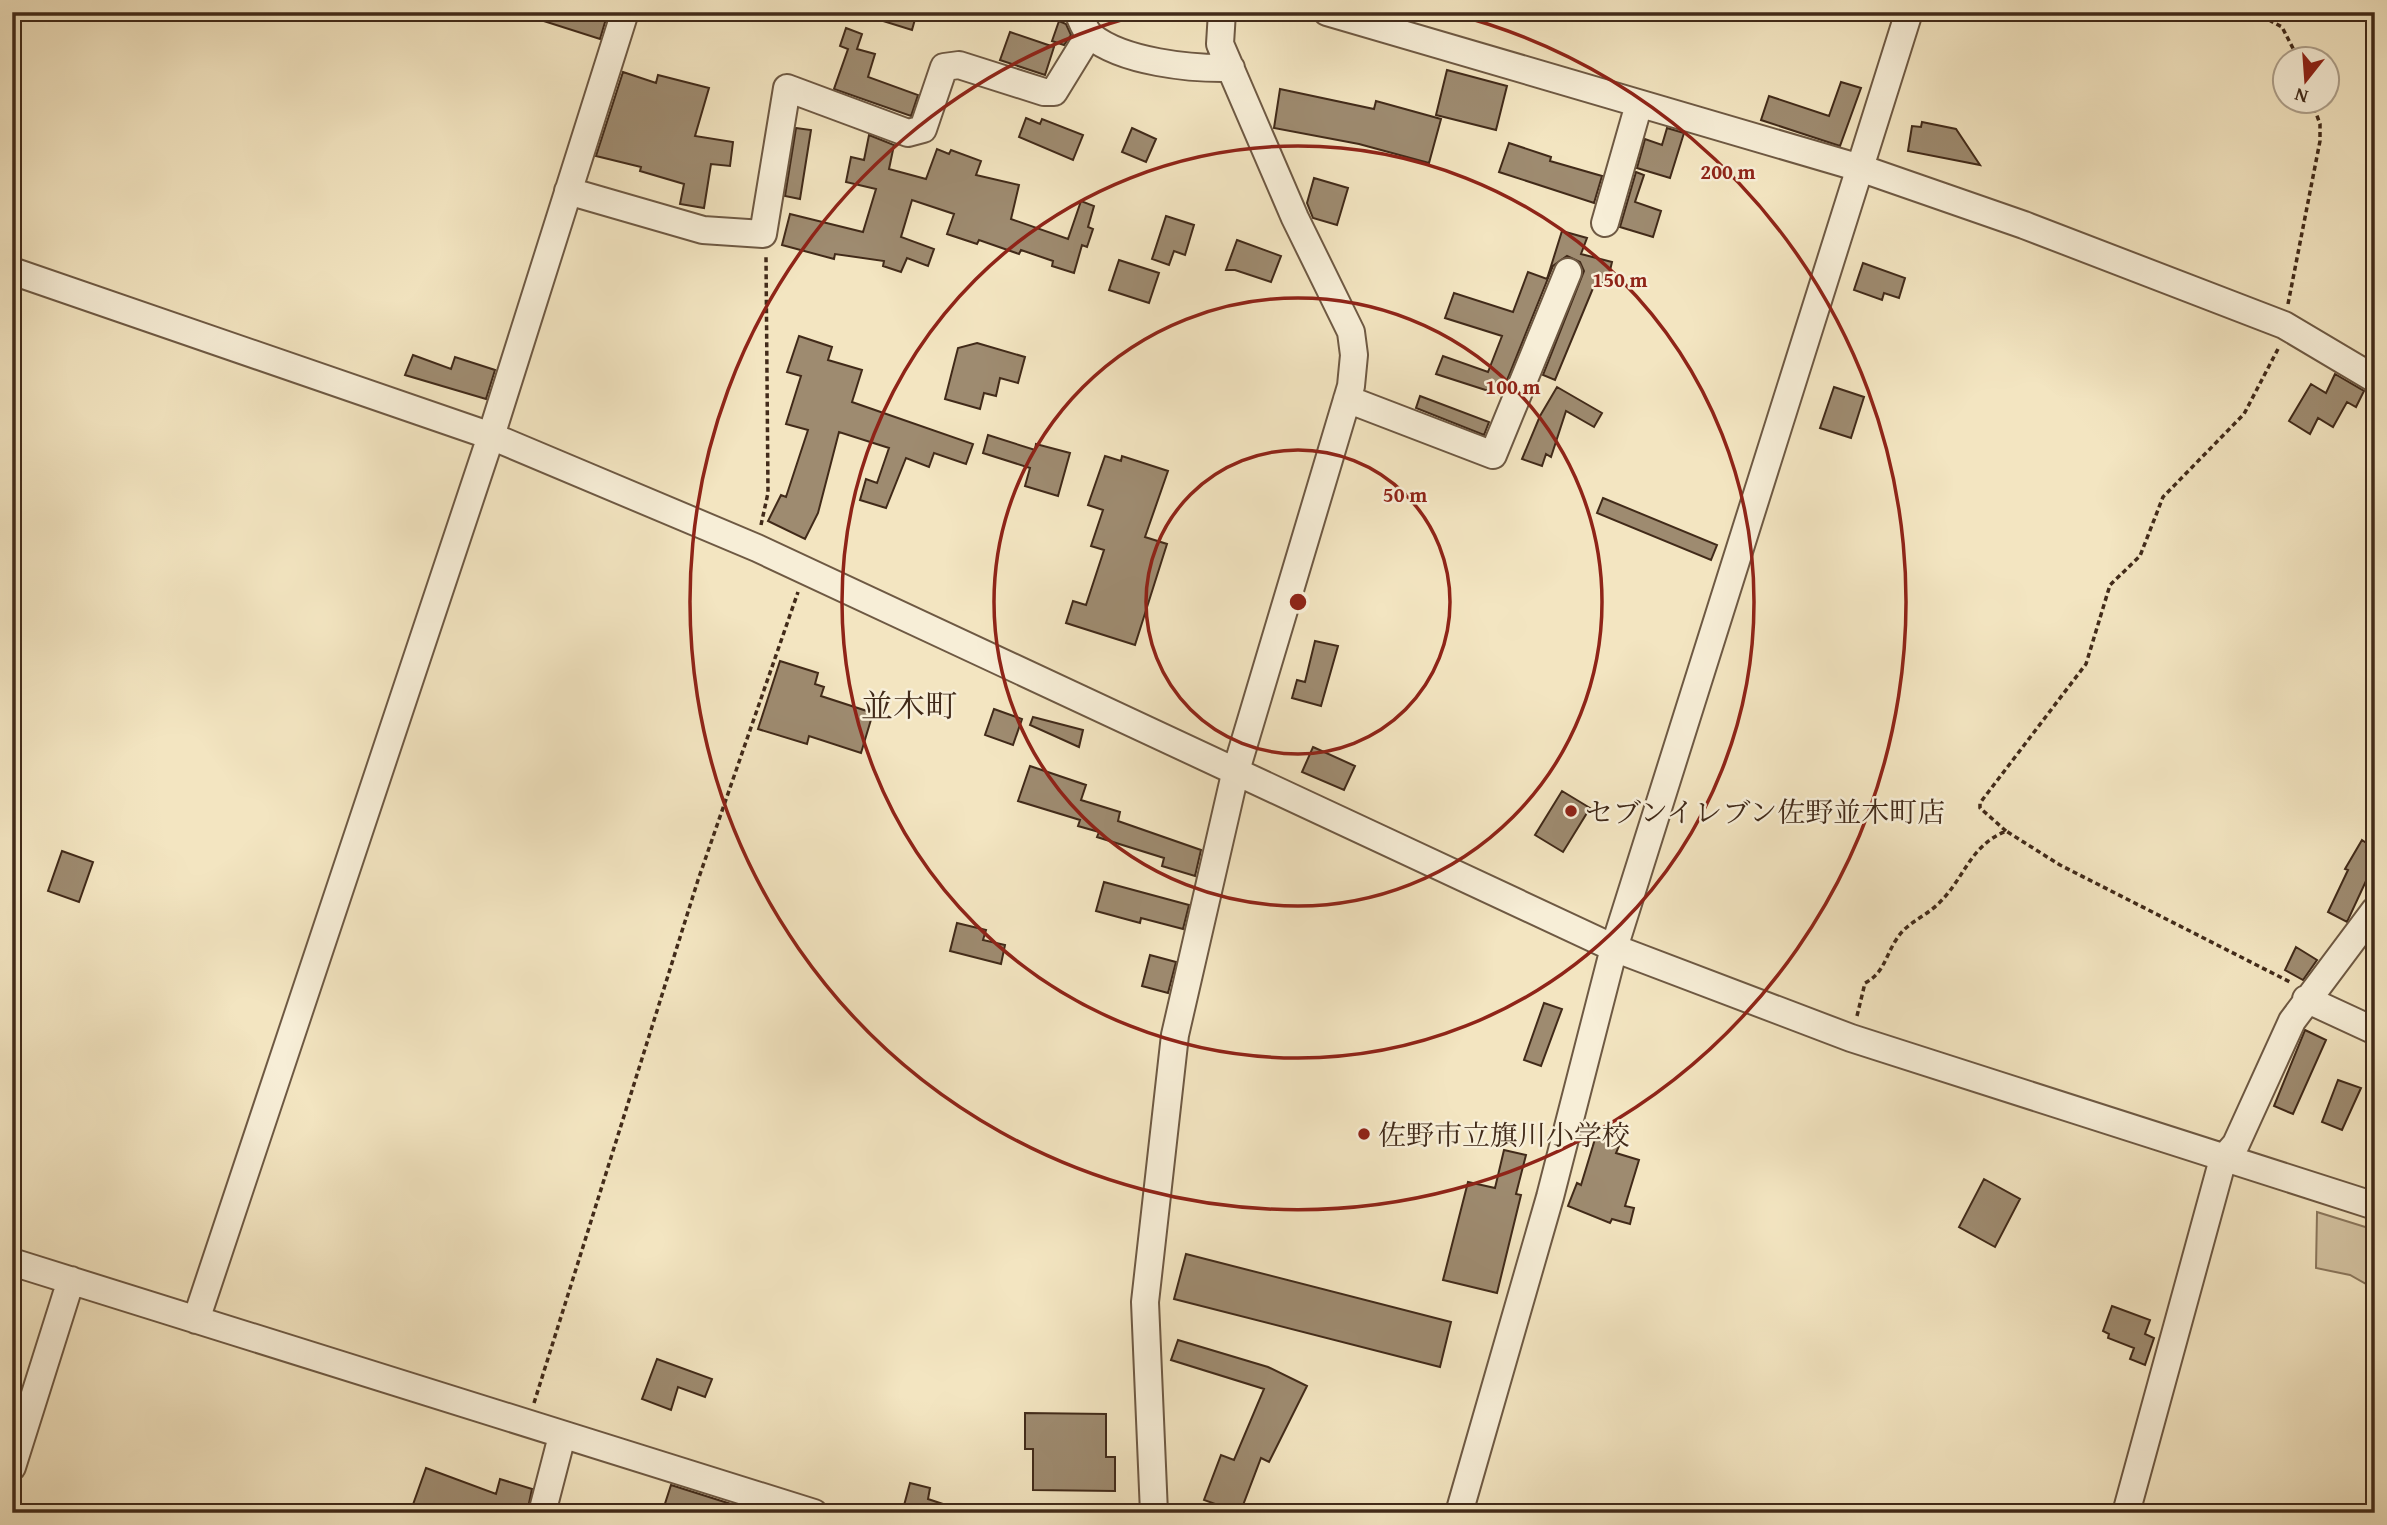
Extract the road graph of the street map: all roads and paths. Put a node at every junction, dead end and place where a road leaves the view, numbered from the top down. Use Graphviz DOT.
graph roads {
  1 [pos="625,12"];
  2 [pos="1222,12"];
  3 [pos="1327,12"];
  4 [pos="1909,12"];
  5 [pos="2255,12"];
  6 [pos="1083,24"];
  7 [pos="2292,46"];
  8 [pos="1231,68"];
  9 [pos="1639,104"];
  10 [pos="2316,116"];
  11 [pos="1860,168"];
  12 [pos="568,191"];
  13 [pos="1605,223"];
  14 [pos="763,233"];
  15 [pos="12,271"];
  16 [pos="1568,272"];
  17 [pos="2284,325"];
  18 [pos="2375,379"];
  19 [pos="1347,399"];
  20 [pos="491,436"];
  21 [pos="757,548"];
  22 [pos="806,569"];
  23 [pos="1236,774"];
  24 [pos="2007,831"];
  25 [pos="2375,910"];
  26 [pos="1614,948"];
  27 [pos="2308,995"];
  28 [pos="2375,1031"];
  29 [pos="1851,1038"];
  30 [pos="2223,1159"];
  31 [pos="2375,1206"];
  32 [pos="12,1262"];
  33 [pos="71,1280"];
  34 [pos="196,1320"];
  35 [pos="527,1425"];
  36 [pos="562,1436"];
  37 [pos="12,1467"];
  38 [pos="542,1513"];
  39 [pos="814,1513"];
  40 [pos="1154,1513"];
  41 [pos="1459,1513"];
  42 [pos="2126,1513"];
  1 -- 12 [label="street"];
  2 -- 8 [label="street"];
  3 -- 9 [label="street"];
  4 -- 11 [label="street"];
  5 -- 7 [label="path"];
  6 -- 8 [label="street"];
  6 -- 14 [label="street"];
  8 -- 19 [label="street"];
  9 -- 11 [label="street"];
  9 -- 13 [label="street"];
  10 -- 17 [label="path"];
  11 -- 17 [label="street"];
  11 -- 26 [label="street"];
  12 -- 14 [label="street"];
  12 -- 20 [label="street"];
  14 -- 21 [label="path"];
  15 -- 20 [label="street"];
  16 -- 19 [label="street"];
  17 -- 18 [label="street"];
  17 -- 24 [label="path"];
  19 -- 23 [label="street"];
  20 -- 21 [label="street"];
  20 -- 34 [label="street"];
  21 -- 22 [label="street"];
  22 -- 23 [label="street"];
  22 -- 35 [label="path"];
  23 -- 26 [label="street"];
  23 -- 40 [label="street"];
  24 -- 27 [label="path"];
  24 -- 29 [label="path"];
  25 -- 27 [label="street"];
  26 -- 29 [label="street"];
  26 -- 41 [label="street"];
  27 -- 28 [label="street"];
  27 -- 30 [label="street"];
  29 -- 30 [label="street"];
  30 -- 31 [label="street"];
  30 -- 42 [label="street"];
  32 -- 33 [label="street"];
  33 -- 34 [label="street"];
  33 -- 37 [label="street"];
  34 -- 35 [label="street"];
  35 -- 36 [label="street"];
  36 -- 38 [label="street"];
  36 -- 39 [label="street"];
}
